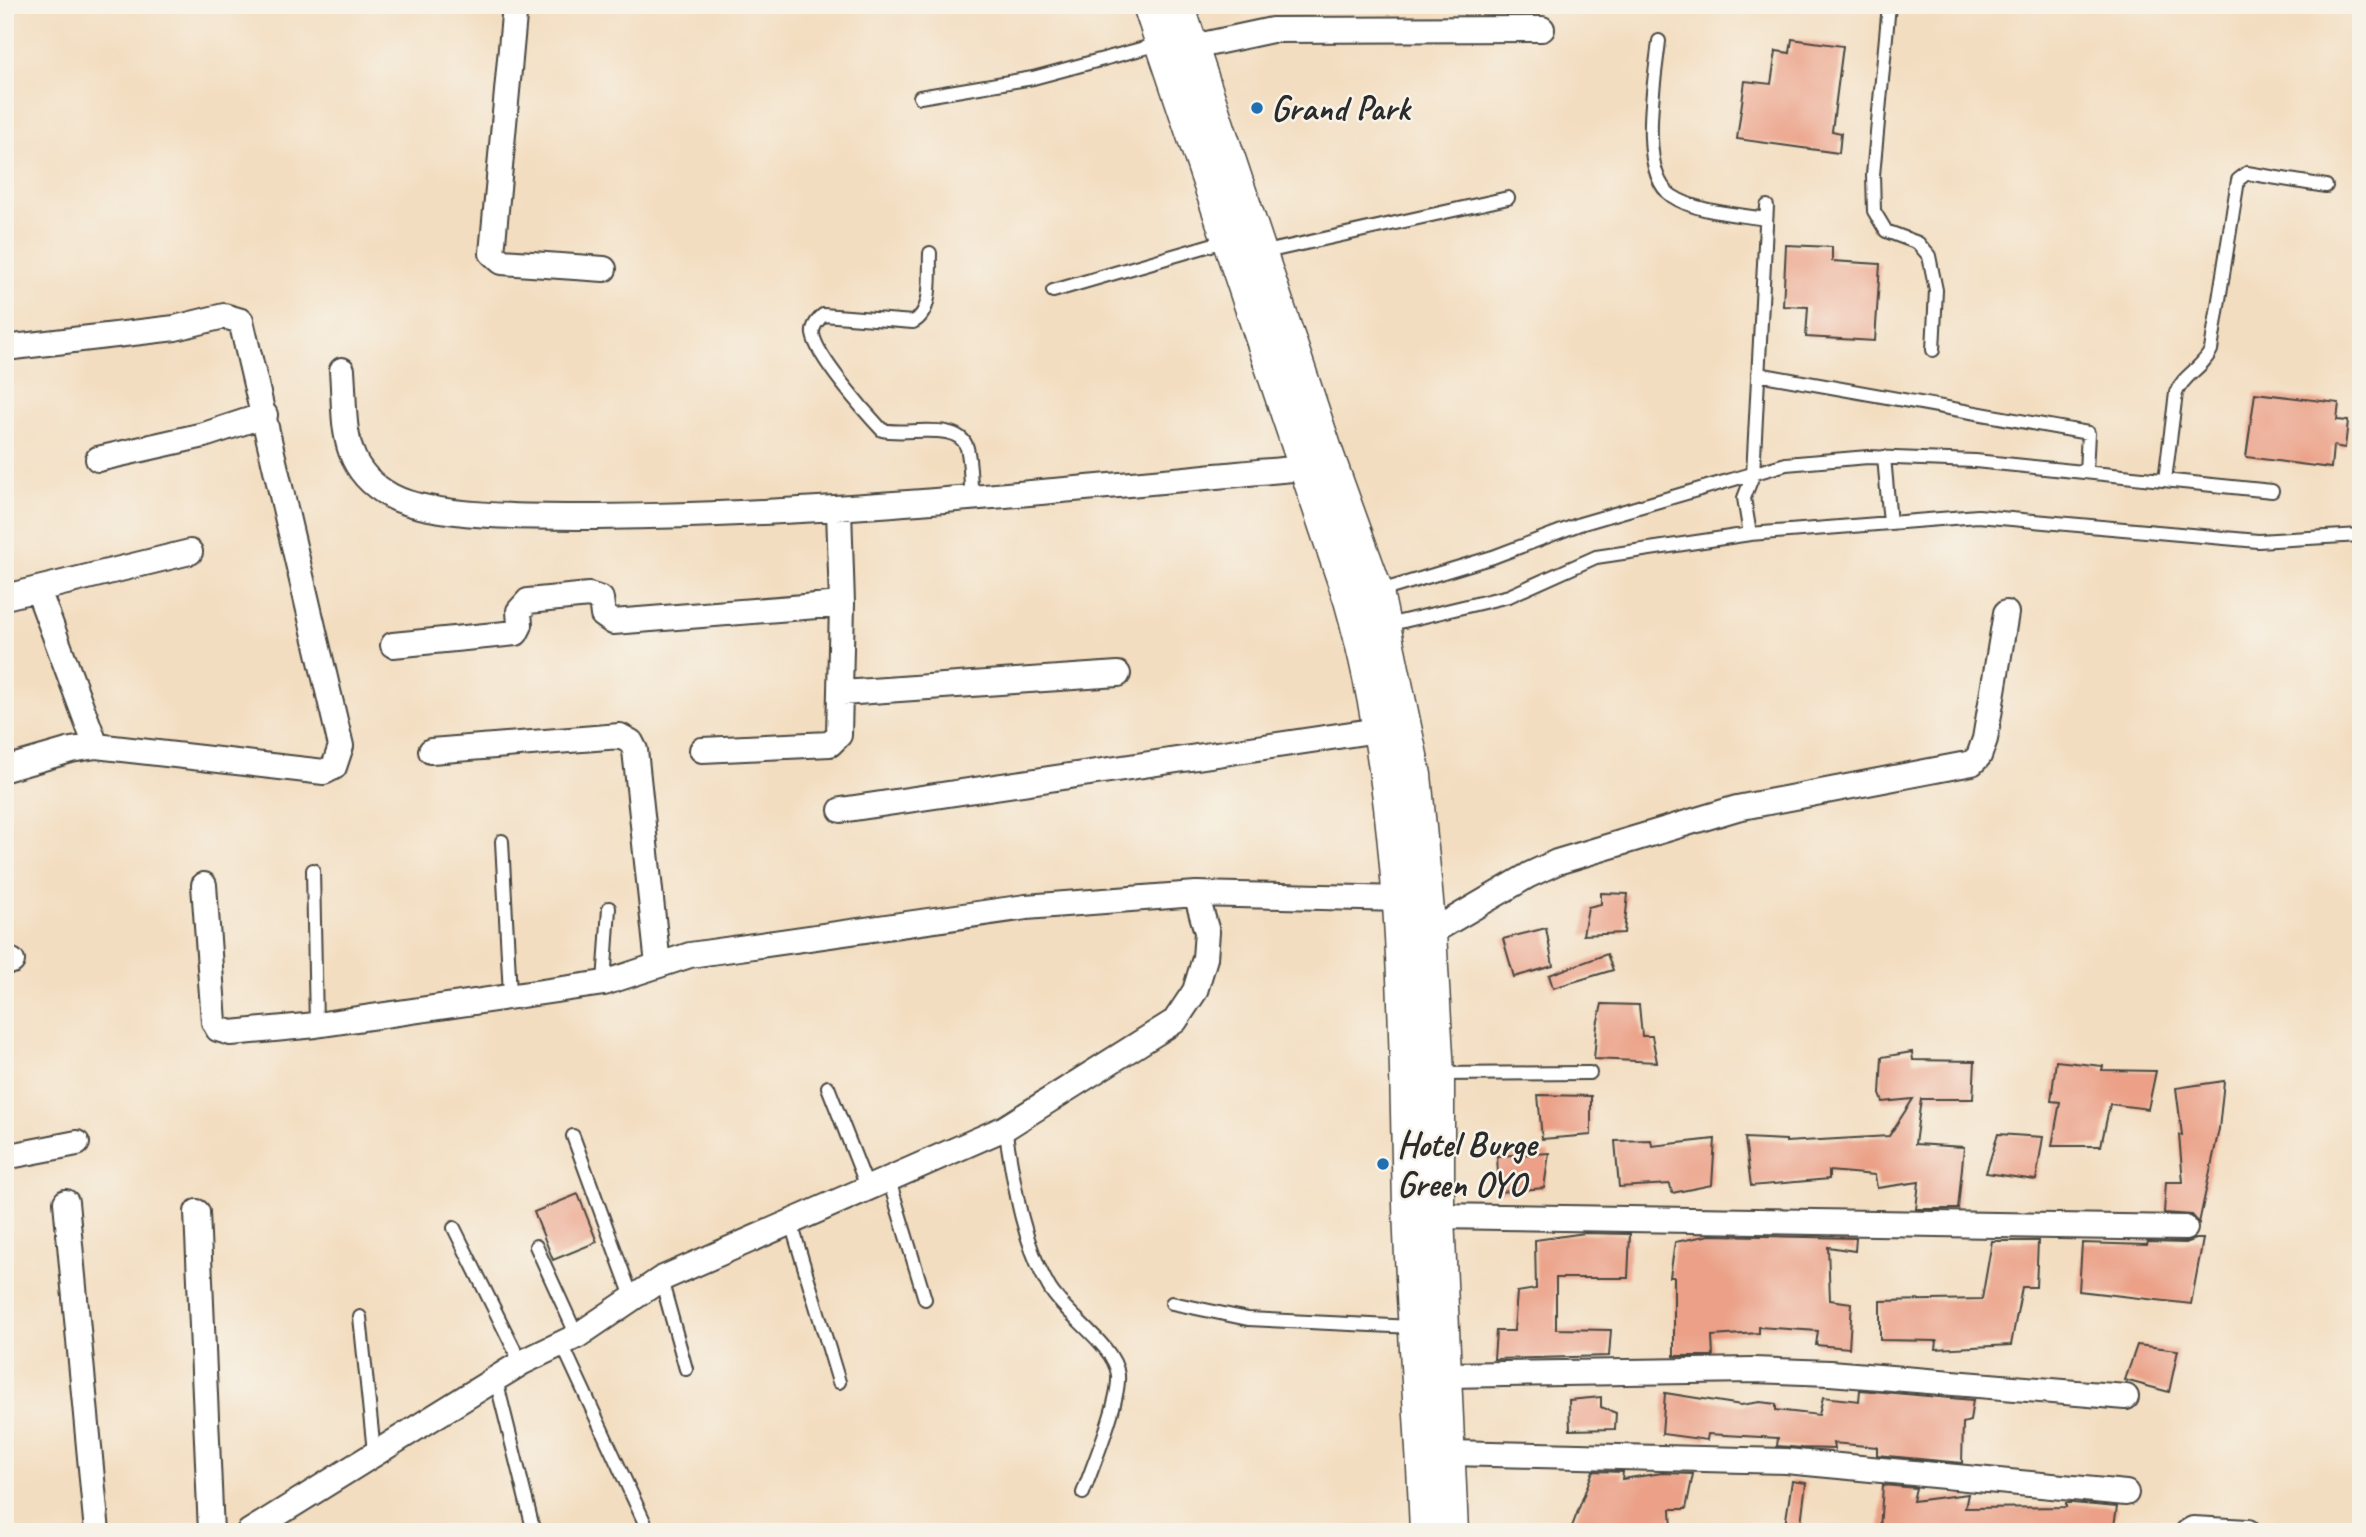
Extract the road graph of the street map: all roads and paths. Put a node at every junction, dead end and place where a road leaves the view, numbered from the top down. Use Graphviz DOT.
graph roads {
  1 [pos="515,5"];
  2 [pos="1149,5"];
  3 [pos="1178,5"];
  4 [pos="1889,5"];
  5 [pos="1542,29"];
  6 [pos="1658,41"];
  7 [pos="1178,45"];
  8 [pos="920,97"];
  9 [pos="2326,186"];
  10 [pos="1508,198"];
  11 [pos="1228,240"];
  12 [pos="930,253"];
  13 [pos="1261,253"];
  14 [pos="604,269"];
  15 [pos="1054,291"];
  16 [pos="5,348"];
  17 [pos="1933,349"];
  18 [pos="342,370"];
  19 [pos="1758,374"];
  20 [pos="265,415"];
  21 [pos="1884,457"];
  22 [pos="98,458"];
  23 [pos="1304,468"];
  24 [pos="2086,472"];
  25 [pos="1754,475"];
  26 [pos="2165,480"];
  27 [pos="2272,491"];
  28 [pos="971,498"];
  29 [pos="839,510"];
  30 [pos="1890,523"];
  31 [pos="1750,534"];
  32 [pos="2361,535"];
  33 [pos="190,552"];
  34 [pos="38,590"];
  35 [pos="1363,596"];
  36 [pos="5,597"];
  37 [pos="842,604"];
  38 [pos="2006,613"];
  39 [pos="1373,629"];
  40 [pos="393,645"];
  41 [pos="1118,674"];
  42 [pos="842,693"];
  43 [pos="1378,730"];
  44 [pos="96,746"];
  45 [pos="702,750"];
  46 [pos="431,751"];
  47 [pos="5,769"];
  48 [pos="841,810"];
  49 [pos="502,841"];
  50 [pos="313,870"];
  51 [pos="204,885"];
  52 [pos="1196,894"];
  53 [pos="1401,899"];
  54 [pos="609,908"];
  55 [pos="1430,933"];
  56 [pos="658,965"];
  57 [pos="604,983"];
  58 [pos="510,995"];
  59 [pos="316,1025"];
  60 [pos="1590,1073"];
  61 [pos="1437,1074"];
  62 [pos="828,1087"];
  63 [pos="1005,1128"];
  64 [pos="573,1136"];
  65 [pos="76,1143"];
  66 [pos="5,1157"];
  67 [pos="879,1185"];
  68 [pos="66,1202"];
  69 [pos="197,1212"];
  70 [pos="1438,1216"];
  71 [pos="791,1223"];
  72 [pos="454,1228"];
  73 [pos="2185,1228"];
  74 [pos="536,1246"];
  75 [pos="661,1279"];
  76 [pos="632,1297"];
  77 [pos="925,1299"];
  78 [pos="1172,1303"];
  79 [pos="360,1317"];
  80 [pos="1413,1327"];
  81 [pos="569,1340"];
  82 [pos="521,1363"];
  83 [pos="686,1369"];
  84 [pos="1447,1375"];
  85 [pos="496,1380"];
  86 [pos="839,1382"];
  87 [pos="2126,1397"];
  88 [pos="374,1452"];
  89 [pos="1449,1453"];
  90 [pos="1083,1493"];
  91 [pos="2126,1493"];
  92 [pos="97,1532"];
  93 [pos="211,1532"];
  94 [pos="249,1532"];
  95 [pos="534,1532"];
  96 [pos="649,1532"];
  97 [pos="1426,1532"];
  98 [pos="1452,1532"];
  99 [pos="2188,1532"];
  100 [pos="2248,1532"];
  1 -- 14 [label="street"];
  2 -- 7 [label="street"];
  3 -- 7 [label="street"];
  4 -- 17 [label="lane"];
  5 -- 7 [label="street"];
  6 -- 19 [label="lane"];
  7 -- 8 [label="lane"];
  7 -- 11 [label="street"];
  7 -- 13 [label="street"];
  9 -- 26 [label="lane"];
  10 -- 13 [label="lane"];
  11 -- 15 [label="lane"];
  11 -- 23 [label="street"];
  12 -- 28 [label="lane"];
  13 -- 35 [label="street"];
  16 -- 20 [label="street"];
  18 -- 29 [label="street"];
  19 -- 24 [label="lane"];
  19 -- 25 [label="lane"];
  20 -- 22 [label="street"];
  20 -- 44 [label="street"];
  21 -- 24 [label="lane"];
  21 -- 25 [label="lane"];
  21 -- 30 [label="lane"];
  23 -- 28 [label="street"];
  23 -- 35 [label="street"];
  24 -- 26 [label="lane"];
  25 -- 31 [label="lane"];
  25 -- 35 [label="lane"];
  26 -- 27 [label="lane"];
  28 -- 29 [label="street"];
  29 -- 37 [label="street"];
  30 -- 31 [label="lane"];
  30 -- 32 [label="lane"];
  31 -- 39 [label="lane"];
  33 -- 34 [label="street"];
  34 -- 36 [label="street"];
  34 -- 44 [label="street"];
  35 -- 39 [label="street"];
  37 -- 40 [label="street"];
  37 -- 42 [label="street"];
  38 -- 55 [label="street"];
  39 -- 43 [label="street"];
  39 -- 55 [label="street"];
  41 -- 42 [label="street"];
  42 -- 45 [label="street"];
  43 -- 48 [label="street"];
  43 -- 53 [label="street"];
  44 -- 47 [label="street"];
  46 -- 56 [label="street"];
  49 -- 58 [label="lane"];
  50 -- 59 [label="lane"];
  51 -- 59 [label="street"];
  52 -- 53 [label="street"];
  52 -- 56 [label="street"];
  52 -- 63 [label="street"];
  53 -- 80 [label="street"];
  54 -- 57 [label="lane"];
  55 -- 61 [label="street"];
  56 -- 57 [label="street"];
  57 -- 58 [label="street"];
  58 -- 59 [label="street"];
  60 -- 61 [label="lane"];
  61 -- 70 [label="street"];
  62 -- 67 [label="lane"];
  63 -- 67 [label="street"];
  63 -- 90 [label="lane"];
  64 -- 76 [label="lane"];
  65 -- 66 [label="street"];
  67 -- 71 [label="street"];
  67 -- 77 [label="lane"];
  68 -- 92 [label="street"];
  69 -- 93 [label="street"];
  70 -- 73 [label="street"];
  70 -- 84 [label="street"];
  71 -- 75 [label="street"];
  71 -- 86 [label="lane"];
  72 -- 82 [label="lane"];
  74 -- 81 [label="lane"];
  75 -- 76 [label="street"];
  75 -- 83 [label="lane"];
  76 -- 81 [label="street"];
  78 -- 80 [label="lane"];
  79 -- 88 [label="lane"];
  80 -- 97 [label="street"];
  81 -- 82 [label="street"];
  81 -- 96 [label="lane"];
  82 -- 85 [label="street"];
  84 -- 87 [label="street"];
  84 -- 89 [label="street"];
  85 -- 88 [label="street"];
  85 -- 95 [label="lane"];
  88 -- 94 [label="street"];
  89 -- 91 [label="street"];
  89 -- 98 [label="street"];
  99 -- 100 [label="street"];
}
